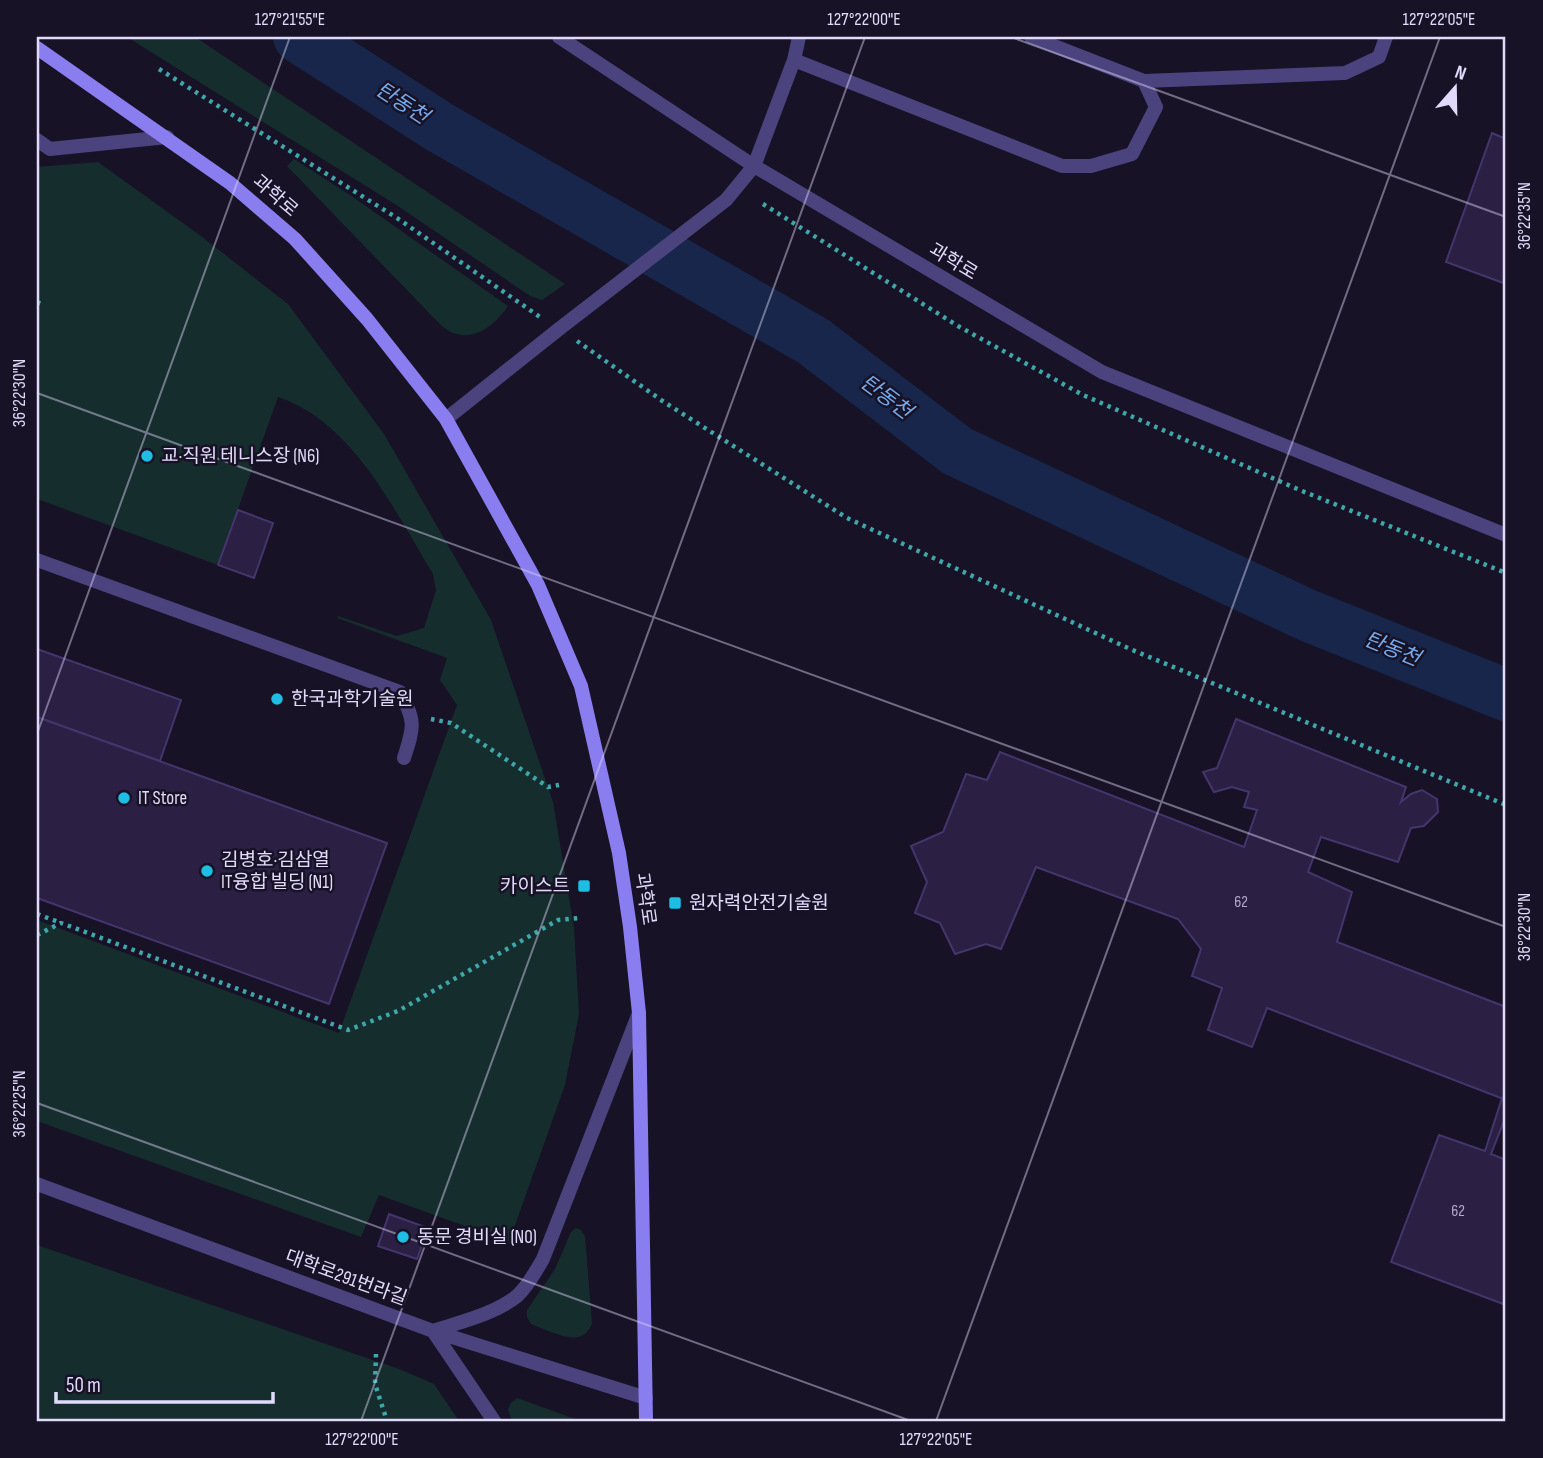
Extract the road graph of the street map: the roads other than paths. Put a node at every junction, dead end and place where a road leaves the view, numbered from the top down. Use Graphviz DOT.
graph roads {
  1 [pos="559,37"];
  2 [pos="799,37"];
  3 [pos="1031,37"];
  4 [pos="1386,37"];
  5 [pos="37,48"];
  6 [pos="794,60"];
  7 [pos="1143,81"];
  8 [pos="167,137"];
  9 [pos="37,140"];
  10 [pos="754,166"];
  11 [pos="446,419"];
  12 [pos="1506,535"];
  13 [pos="37,560"];
  14 [pos="404,758"];
  15 [pos="639,1013"];
  16 [pos="37,1184"];
  17 [pos="433,1331"];
  18 [pos="646,1398"];
  19 [pos="494,1421"];
  20 [pos="646,1421"];
  1 -- 10 [label="street, 과학로"];
  2 -- 6 [label="street"];
  3 -- 7 [label="street"];
  4 -- 7 [label="street"];
  5 -- 8 [label="main road, 과학로"];
  6 -- 7 [label="street"];
  6 -- 10 [label="street"];
  8 -- 9 [label="street"];
  8 -- 11 [label="main road, 과학로"];
  10 -- 11 [label="street"];
  10 -- 12 [label="street, 과학로"];
  11 -- 15 [label="main road, 과학로"];
  13 -- 14 [label="street"];
  15 -- 17 [label="street"];
  15 -- 18 [label="main road, 과학로"];
  16 -- 17 [label="street, 대학로291번라길"];
  17 -- 18 [label="street, 대학로291번라길"];
  17 -- 19 [label="street"];
  18 -- 20 [label="main road, 과학로"];
}
